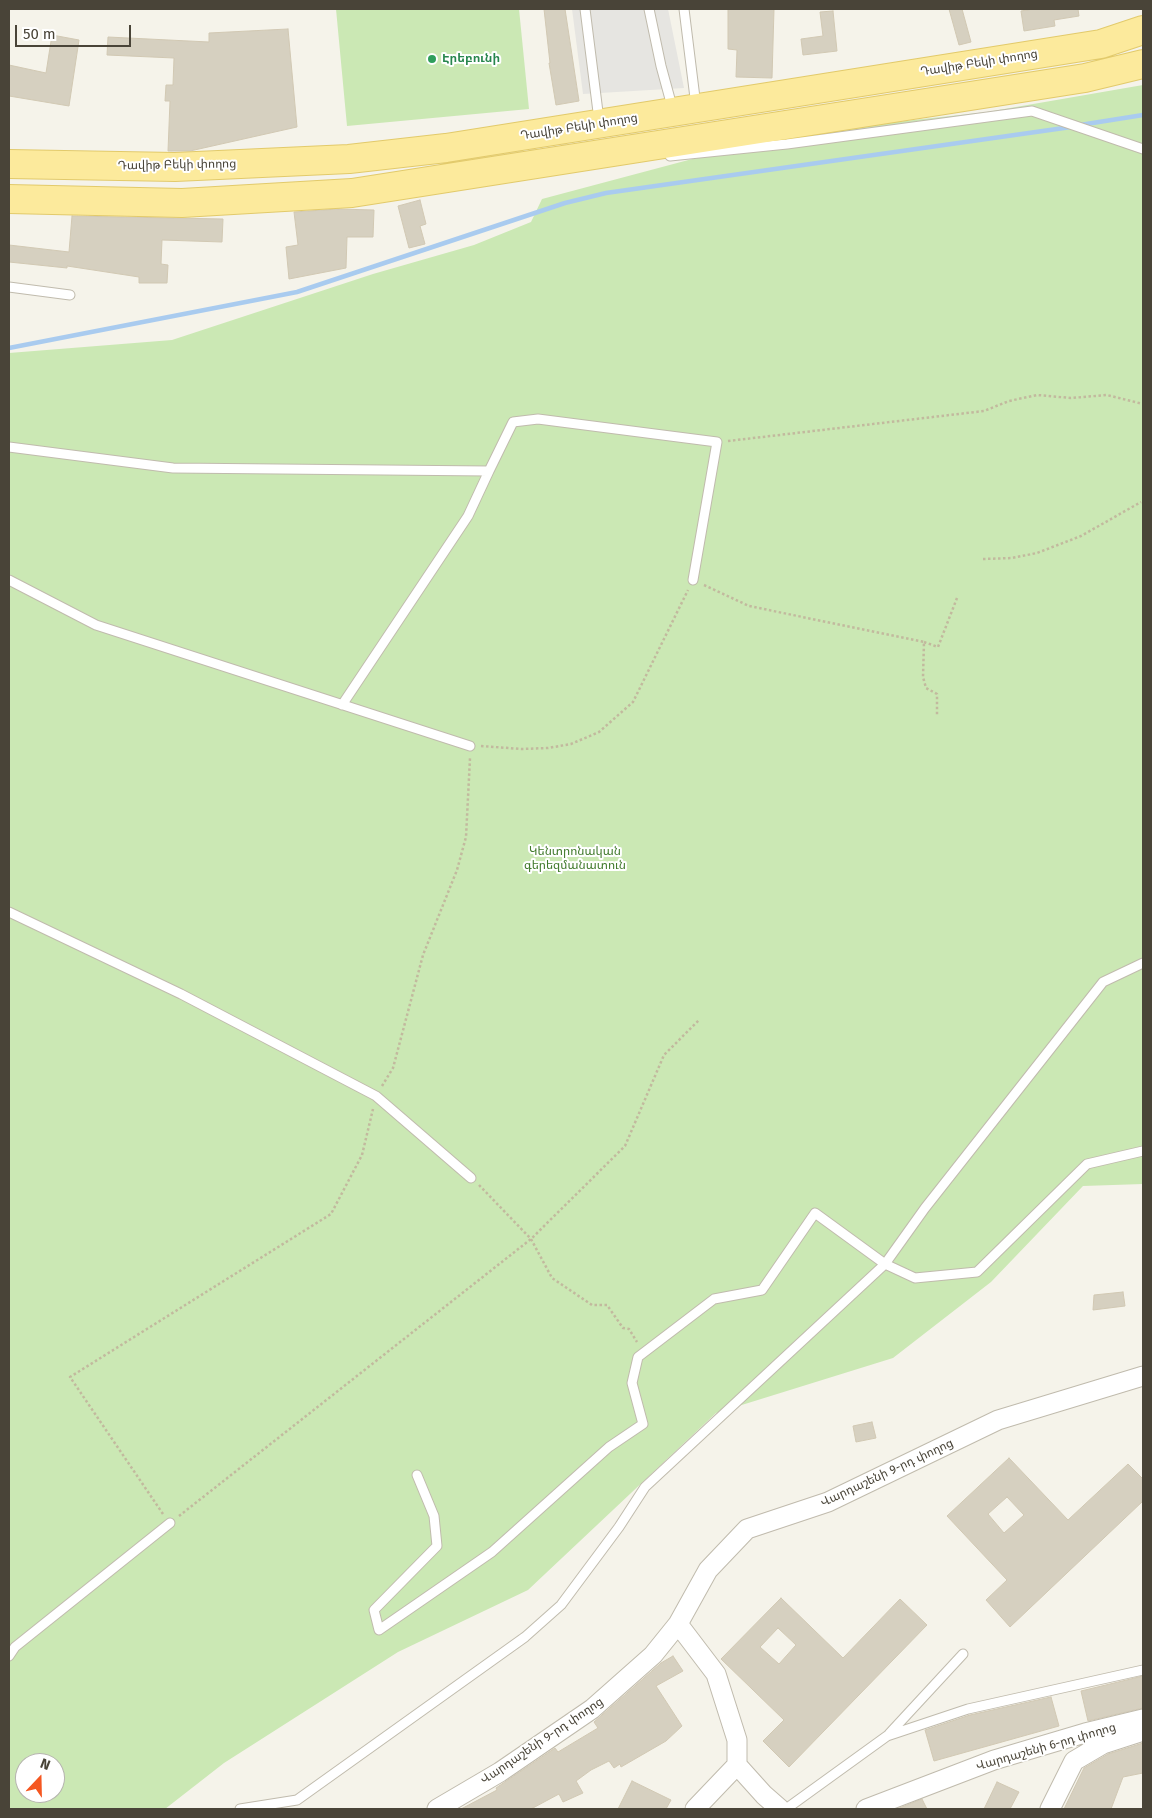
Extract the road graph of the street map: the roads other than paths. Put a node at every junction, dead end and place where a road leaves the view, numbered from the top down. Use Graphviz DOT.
graph roads {
  1 [pos="585,9"];
  2 [pos="649,9"];
  3 [pos="684,9"];
  4 [pos="1143,30"];
  5 [pos="1143,64"];
  6 [pos="685,111"];
  7 [pos="599,124"];
  8 [pos="1143,149"];
  9 [pos="659,158"];
  10 [pos="9,164"];
  11 [pos="9,199"];
  12 [pos="9,287"];
  13 [pos="70,296"];
  14 [pos="9,447"];
  15 [pos="489,471"];
  16 [pos="9,580"];
  17 [pos="693,580"];
  18 [pos="342,705"];
  19 [pos="470,746"];
  20 [pos="9,912"];
  21 [pos="1143,963"];
  22 [pos="1143,1150"];
  23 [pos="470,1178"];
  24 [pos="885,1264"];
  25 [pos="1143,1376"];
  26 [pos="417,1476"];
  27 [pos="170,1523"];
  28 [pos="678,1624"];
  29 [pos="963,1654"];
  30 [pos="9,1656"];
  31 [pos="1143,1670"];
  32 [pos="1143,1719"];
  33 [pos="1143,1731"];
  34 [pos="887,1736"];
  35 [pos="737,1765"];
  36 [pos="240,1809"];
  37 [pos="438,1809"];
  38 [pos="695,1809"];
  39 [pos="780,1809"];
  40 [pos="786,1809"];
  41 [pos="866,1809"];
  42 [pos="1050,1809"];
  1 -- 7 [label="lane"];
  2 -- 6 [label="lane"];
  3 -- 6 [label="lane"];
  4 -- 6 [label="main road, Դավիթ Բեկի փողոց"];
  5 -- 11 [label="main road"];
  6 -- 7 [label="main road, Դավիթ Բեկի փողոց"];
  7 -- 10 [label="main road, Դավիթ Բեկի փողոց"];
  8 -- 9 [label="lane"];
  12 -- 13 [label="lane"];
  14 -- 15 [label="lane"];
  15 -- 17 [label="lane"];
  15 -- 18 [label="lane"];
  16 -- 18 [label="lane"];
  18 -- 19 [label="lane"];
  20 -- 23 [label="lane"];
  21 -- 24 [label="lane"];
  22 -- 24 [label="lane"];
  24 -- 26 [label="lane"];
  24 -- 36 [label="lane"];
  25 -- 28 [label="street, Վարդաշենի 9-րդ փողոց"];
  27 -- 30 [label="lane"];
  28 -- 35 [label="street"];
  28 -- 37 [label="street, Վարդաշենի 9-րդ փողոց"];
  29 -- 34 [label="lane"];
  31 -- 34 [label="lane"];
  32 -- 41 [label="street, Վարդաշենի 6-րդ փողոց"];
  33 -- 42 [label="street"];
  34 -- 40 [label="lane"];
  35 -- 38 [label="street"];
  35 -- 39 [label="street"];
}
